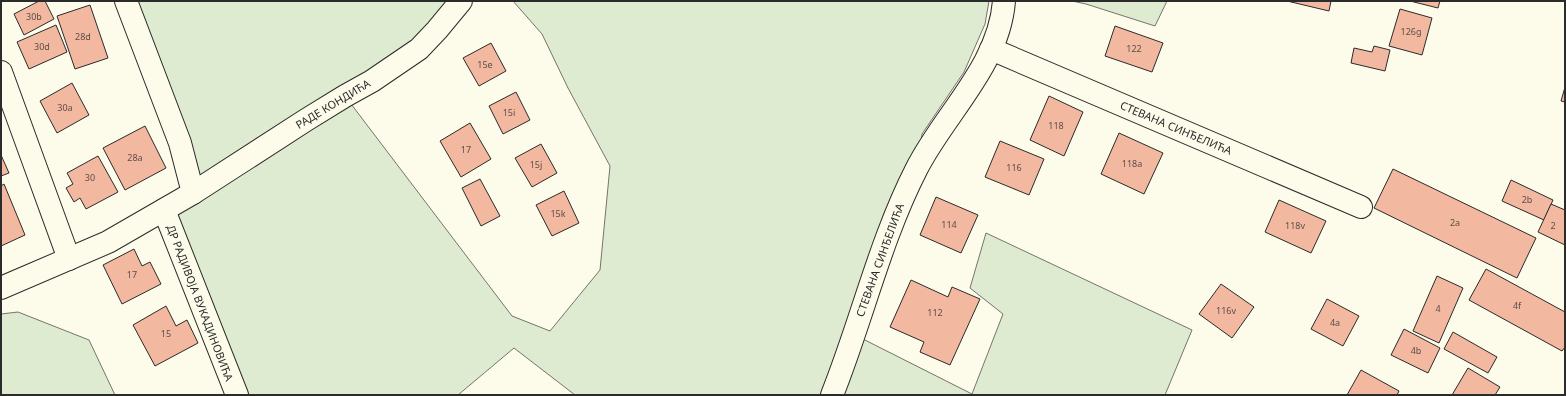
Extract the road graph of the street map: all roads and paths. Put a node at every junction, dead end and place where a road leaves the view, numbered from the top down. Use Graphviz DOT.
graph roads {
  1 [pos="126,1"];
  2 [pos="461,1"];
  3 [pos="1004,1"];
  4 [pos="991,49"];
  5 [pos="1,72"];
  6 [pos="194,193"];
  7 [pos="1361,207"];
  8 [pos="164,210"];
  9 [pos="69,259"];
  10 [pos="1,288"];
  11 [pos="236,395"];
  12 [pos="832,395"];
  1 -- 6 [label="street"];
  2 -- 6 [label="street, РАДЕ КОНДИЋА"];
  3 -- 4 [label="street, СТЕВАНА СИНЂЕЛИЋА"];
  4 -- 7 [label="street, СТЕВАНА СИНЂЕЛИЋА"];
  4 -- 12 [label="street, СТЕВАНА СИНЂЕЛИЋА"];
  5 -- 9 [label="street"];
  6 -- 8 [label="street, РАДЕ КОНДИЋА"];
  8 -- 9 [label="street, РАДЕ КОНДИЋА"];
  8 -- 11 [label="street, ДР РАДИВОЈА ВУКАДИНОВИЋА"];
  9 -- 10 [label="street, РАДЕ КОНДИЋА"];
}
